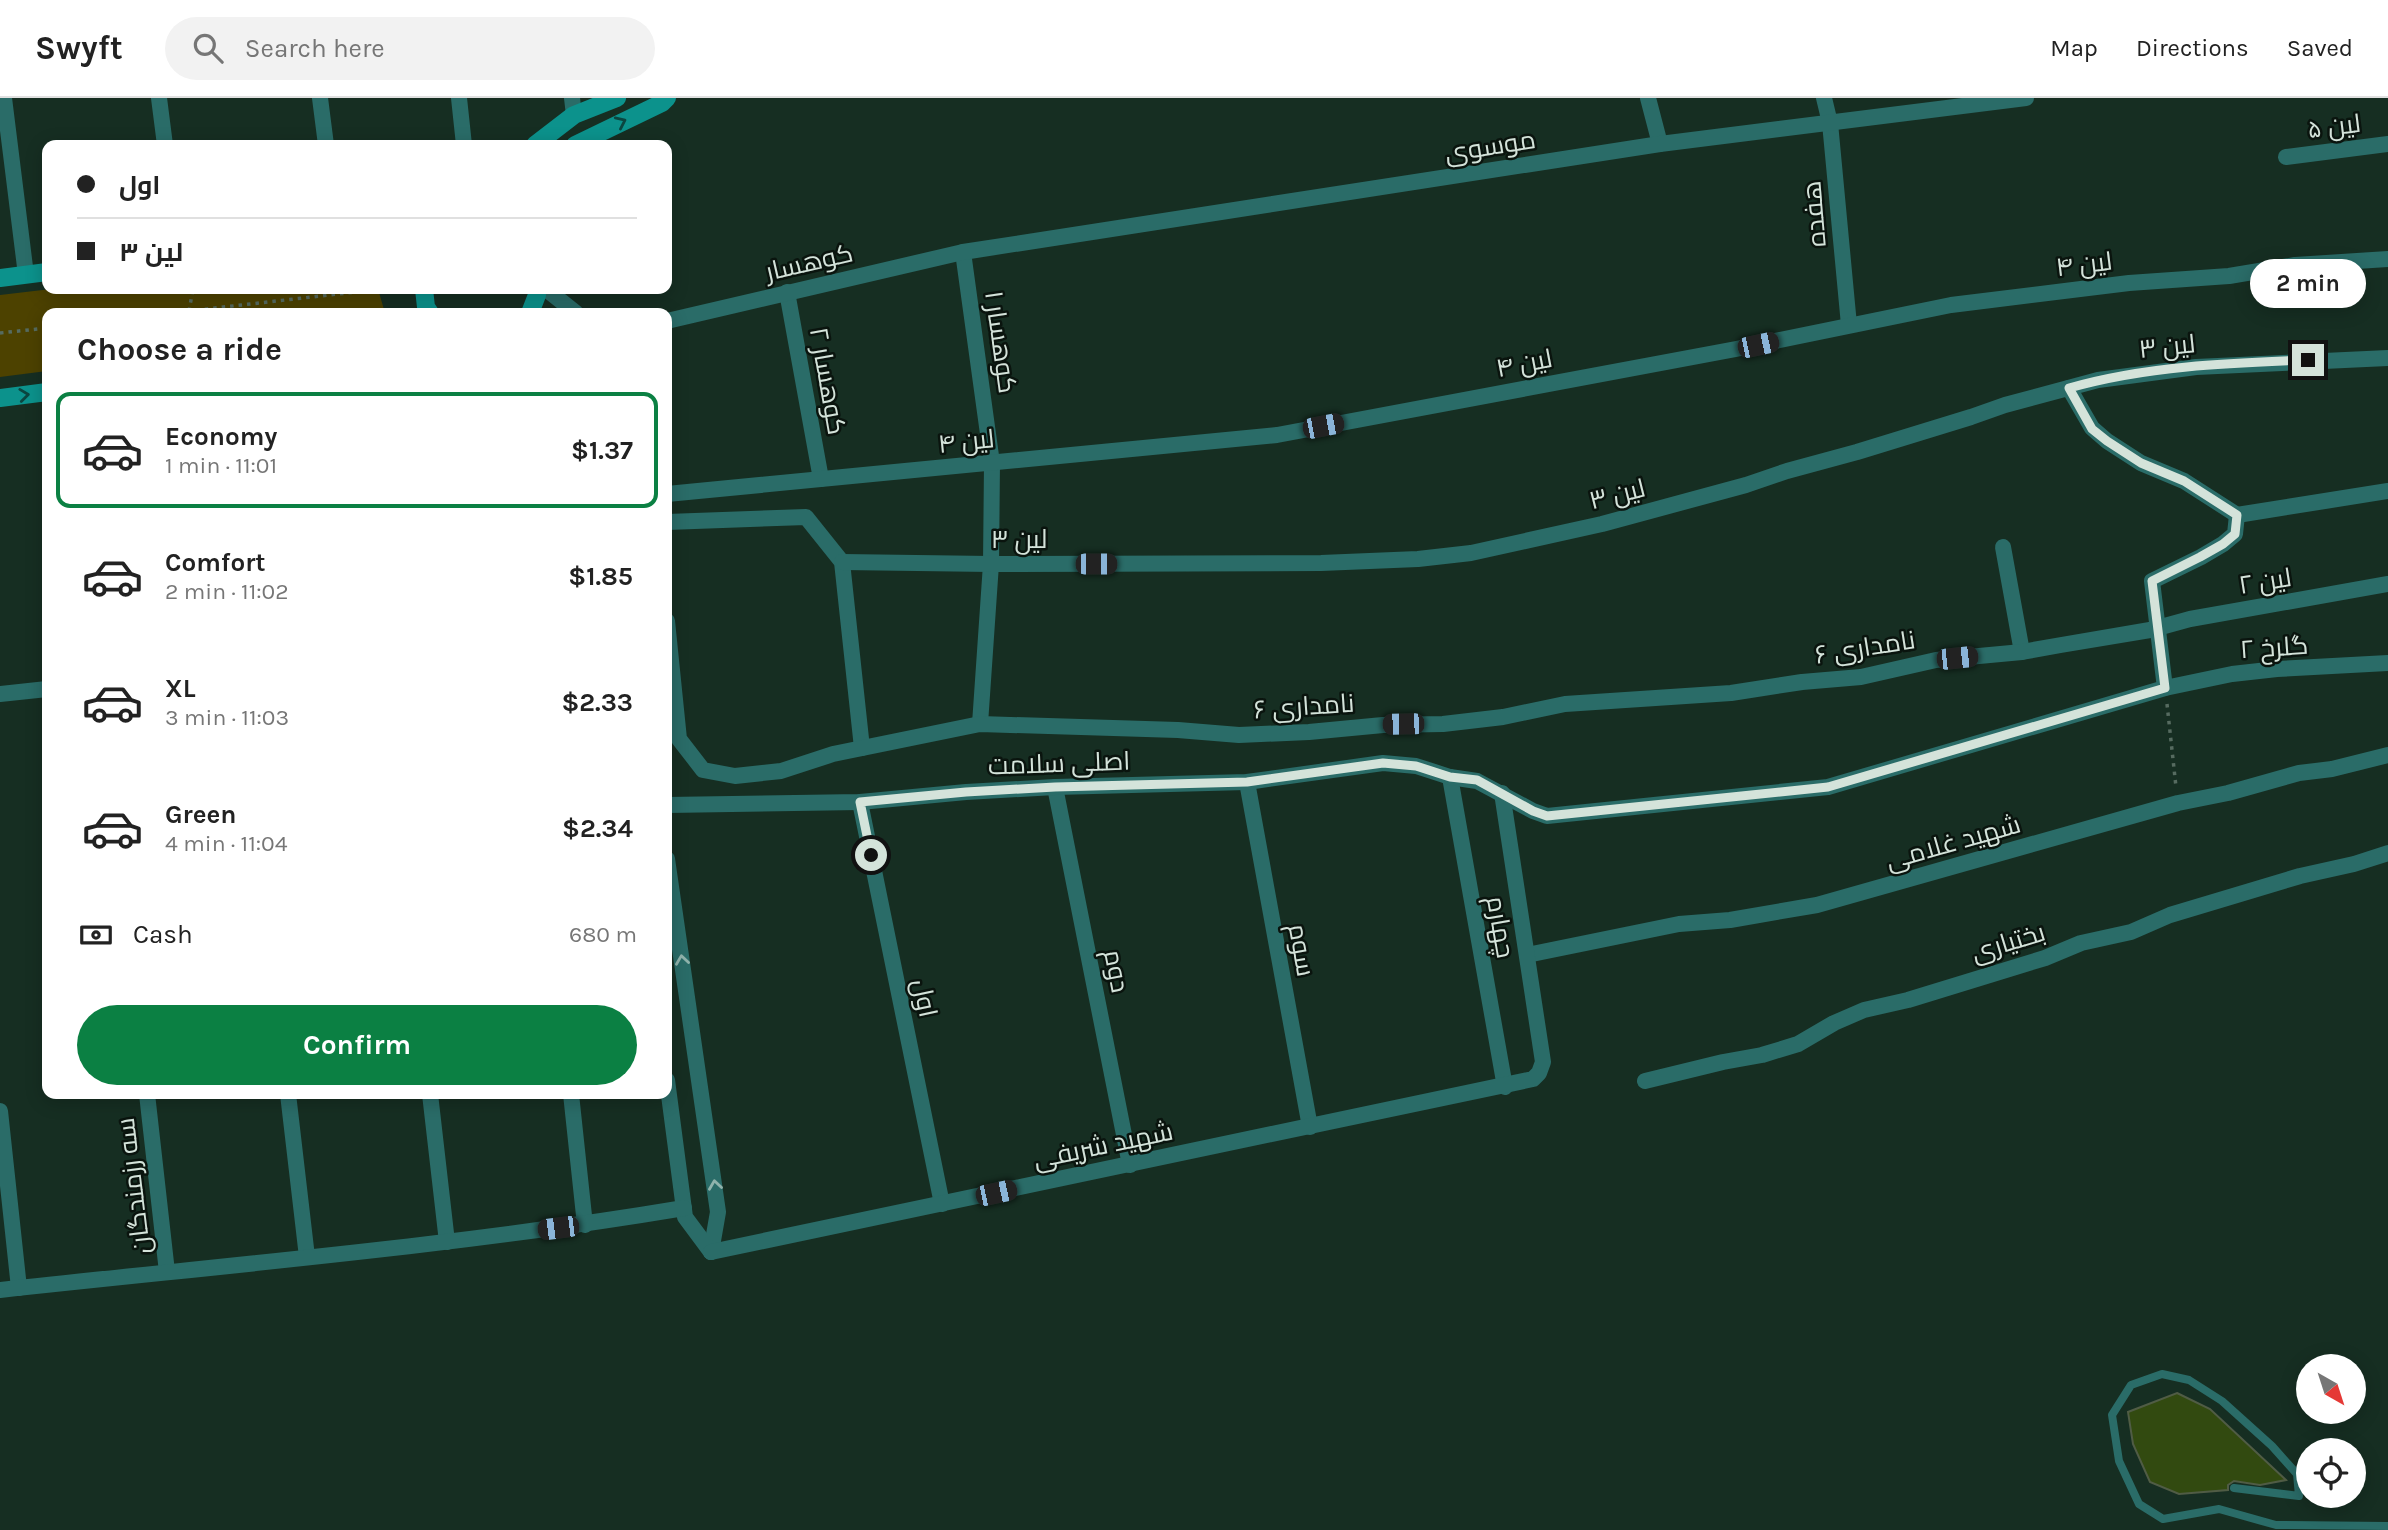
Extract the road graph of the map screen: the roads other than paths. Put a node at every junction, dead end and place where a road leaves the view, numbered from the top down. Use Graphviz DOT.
graph roads {
  1 [pos="4,98"];
  2 [pos="159,98"];
  3 [pos="320,98"];
  4 [pos="459,98"];
  5 [pos="617,98"];
  6 [pos="667,98"];
  7 [pos="1648,98"];
  8 [pos="1824,98"];
  9 [pos="2026,98"];
  10 [pos="1993,100"];
  11 [pos="573,106"];
  12 [pos="1830,122"];
  13 [pos="164,140"];
  14 [pos="325,140"];
  15 [pos="463,140"];
  16 [pos="540,140"];
  17 [pos="585,140"];
  18 [pos="1660,144"];
  19 [pos="2388,144"];
  20 [pos="2286,157"];
  21 [pos="963,252"];
  22 [pos="2388,259"];
  23 [pos="42,273"];
  24 [pos="26,275"];
  25 [pos="0,278"];
  26 [pos="787,292"];
  27 [pos="552,294"];
  28 [pos="570,308"];
  29 [pos="672,320"];
  30 [pos="1849,325"];
  31 [pos="2388,358"];
  32 [pos="2069,388"];
  33 [pos="42,393"];
  34 [pos="0,398"];
  35 [pos="992,463"];
  36 [pos="821,479"];
  37 [pos="2388,491"];
  38 [pos="672,494"];
  39 [pos="2237,515"];
  40 [pos="672,522"];
  41 [pos="2003,547"];
  42 [pos="842,562"];
  43 [pos="991,564"];
  44 [pos="2388,583"];
  45 [pos="2154,629"];
  46 [pos="2022,652"];
  47 [pos="2388,663"];
  48 [pos="672,670"];
  49 [pos="2165,688"];
  50 [pos="42,690"];
  51 [pos="0,694"];
  52 [pos="981,724"];
  53 [pos="862,748"];
  54 [pos="2388,755"];
  55 [pos="1450,777"];
  56 [pos="1247,782"];
  57 [pos="1055,787"];
  58 [pos="1502,793"];
  59 [pos="860,802"];
  60 [pos="672,805"];
  61 [pos="2388,853"];
  62 [pos="672,893"];
  63 [pos="1527,955"];
  64 [pos="1645,1081"];
  65 [pos="1505,1087"];
  66 [pos="148,1099"];
  67 [pos="289,1099"];
  68 [pos="431,1099"];
  69 [pos="572,1099"];
  70 [pos="670,1099"];
  71 [pos="0,1111"];
  72 [pos="1310,1127"];
  73 [pos="1130,1165"];
  74 [pos="942,1204"];
  75 [pos="684,1208"];
  76 [pos="585,1225"];
  77 [pos="447,1242"];
  78 [pos="711,1252"];
  79 [pos="307,1257"];
  80 [pos="167,1272"];
  81 [pos="19,1288"];
  82 [pos="0,1290"];
  83 [pos="2234,1488"];
  84 [pos="2388,1526"];
  1 -- 24 [label="street"];
  2 -- 13 [label="street"];
  3 -- 14 [label="street"];
  4 -- 15 [label="street"];
  5 -- 11 [label="street"];
  17 -- 6 [label="street, one-way"];
  7 -- 18 [label="street"];
  8 -- 12 [label="street, هفده"];
  9 -- 10 [label="street, موسوی"];
  10 -- 12 [label="street, موسوی"];
  11 -- 16 [label="street"];
  12 -- 18 [label="street, موسوی"];
  12 -- 30 [label="street, هفده"];
  18 -- 21 [label="street, موسوی"];
  19 -- 20 [label="street, لین ۵"];
  21 -- 26 [label="street, کوهسار"];
  21 -- 35 [label="street, کوهسار ۱"];
  22 -- 30 [label="street, لین ۴"];
  23 -- 24 [label="street"];
  24 -- 25 [label="street"];
  26 -- 29 [label="street, کوهسار"];
  26 -- 36 [label="street, کوهسار ۲"];
  27 -- 28 [label="street"];
  30 -- 35 [label="street, لین ۴"];
  31 -- 32 [label="street, لین ۳"];
  32 -- 39 [label="street"];
  32 -- 43 [label="street, لین ۳"];
  34 -- 33 [label="street, one-way"];
  35 -- 36 [label="street, لین ۴"];
  35 -- 43 [label="street, کوهسار ۱"];
  36 -- 38 [label="street, لین ۴"];
  37 -- 39 [label="street"];
  39 -- 45 [label="street"];
  40 -- 42 [label="street"];
  41 -- 46 [label="street"];
  42 -- 43 [label="street, لین ۳"];
  42 -- 53 [label="street"];
  43 -- 52 [label="street, کوهسار ۱"];
  44 -- 45 [label="street, لین ۲"];
  45 -- 46 [label="street, نامداری ۶"];
  45 -- 49 [label="street"];
  46 -- 52 [label="street, نامداری ۶"];
  47 -- 49 [label="street, گلرخ ۲"];
  48 -- 53 [label="street, نامداری ۶"];
  49 -- 58 [label="street, گلرخ ۲"];
  50 -- 51 [label="street"];
  52 -- 53 [label="street, نامداری ۶"];
  54 -- 63 [label="street, شهید غلامی"];
  55 -- 56 [label="street, اصلی سلامت"];
  55 -- 58 [label="street, اصلی سلامت"];
  55 -- 65 [label="street, چهارم"];
  56 -- 57 [label="street, اصلی سلامت"];
  56 -- 72 [label="street, سوم"];
  57 -- 59 [label="street, اصلی سلامت"];
  57 -- 73 [label="street, دوم"];
  58 -- 63 [label="street, شهید شریفی"];
  59 -- 60 [label="street, اصلی سلامت"];
  59 -- 74 [label="street, اول"];
  61 -- 64 [label="street, بختیاری"];
  78 -- 62 [label="street, one-way"];
  63 -- 65 [label="street, شهید شریفی"];
  65 -- 72 [label="street, شهید شریفی"];
  66 -- 80 [label="street, سه رزمندگان"];
  67 -- 79 [label="street"];
  68 -- 77 [label="street"];
  69 -- 76 [label="street"];
  70 -- 75 [label="street"];
  71 -- 81 [label="street"];
  72 -- 73 [label="street, شهید شریفی"];
  73 -- 74 [label="street, شهید شریفی"];
  74 -- 78 [label="street, شهید شریفی"];
  75 -- 76 [label="street"];
  75 -- 78 [label="street"];
  76 -- 77 [label="street"];
  77 -- 79 [label="street"];
  79 -- 80 [label="street"];
  80 -- 81 [label="street"];
  81 -- 82 [label="street"];
  83 -- 84 [label="lane"];
}
